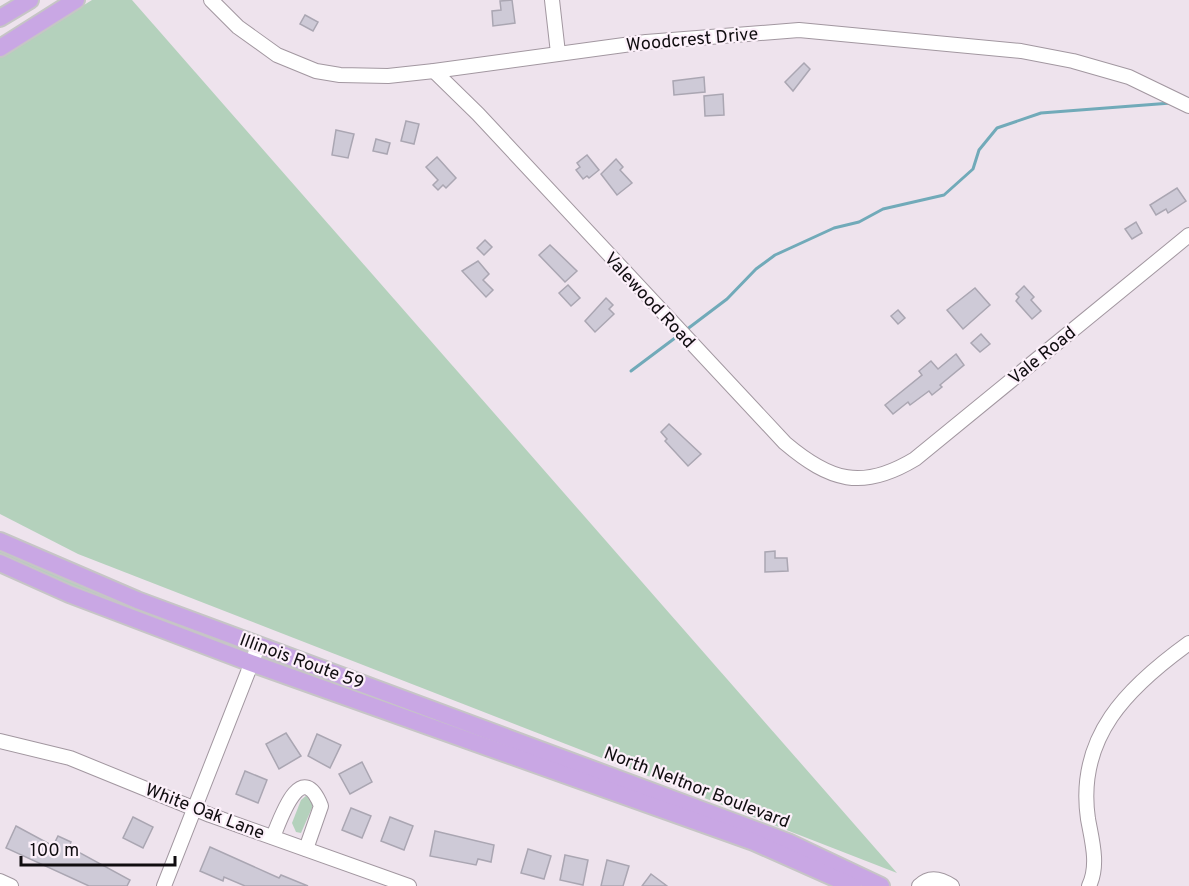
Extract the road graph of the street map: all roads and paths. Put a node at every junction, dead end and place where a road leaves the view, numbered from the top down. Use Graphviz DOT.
graph roads {
  1 [pos="30,0"];
  2 [pos="76,0"];
  3 [pos="211,0"];
  4 [pos="552,0"];
  5 [pos="0,18"];
  6 [pos="0,48"];
  7 [pos="558,53"];
  8 [pos="434,71"];
  9 [pos="1189,106"];
  10 [pos="1189,235"];
  11 [pos="892,472"];
  12 [pos="0,541"];
  13 [pos="0,563"];
  14 [pos="1189,643"];
  15 [pos="259,644"];
  16 [pos="251,663"];
  17 [pos="495,731"];
  18 [pos="0,741"];
  19 [pos="594,785"];
  20 [pos="193,808"];
  21 [pos="273,837"];
  22 [pos="306,849"];
  23 [pos="164,886"];
  24 [pos="409,886"];
  25 [pos="853,886"];
  26 [pos="881,886"];
  27 [pos="919,886"];
  28 [pos="952,886"];
  29 [pos="1089,886"];
  1 -- 5 [label="main road"];
  2 -- 6 [label="main road"];
  3 -- 8 [label="street, Woodcrest Drive"];
  4 -- 7 [label="street"];
  7 -- 8 [label="street, Woodcrest Drive"];
  7 -- 9 [label="street, Woodcrest Drive"];
  8 -- 11 [label="street, Valewood Road"];
  10 -- 11 [label="street, Vale Road"];
  12 -- 15 [label="main road, Illinois Route 59"];
  13 -- 16 [label="main road, Illinois Route 59"];
  14 -- 29 [label="street"];
  15 -- 16 [label="street"];
  15 -- 17 [label="main road, Illinois Route 59"];
  16 -- 19 [label="main road, Illinois Route 59"];
  16 -- 20 [label="street"];
  17 -- 26 [label="main road, North Neltnor Boulevard"];
  18 -- 20 [label="street, White Oak Lane"];
  19 -- 25 [label="main road, North Neltnor Boulevard"];
  20 -- 21 [label="street, White Oak Lane"];
  20 -- 23 [label="street"];
  21 -- 22 [label="street, White Oak Lane"];
  21 -- 22 [label="street"];
  22 -- 24 [label="street, White Oak Lane"];
  27 -- 28 [label="street"];
}
